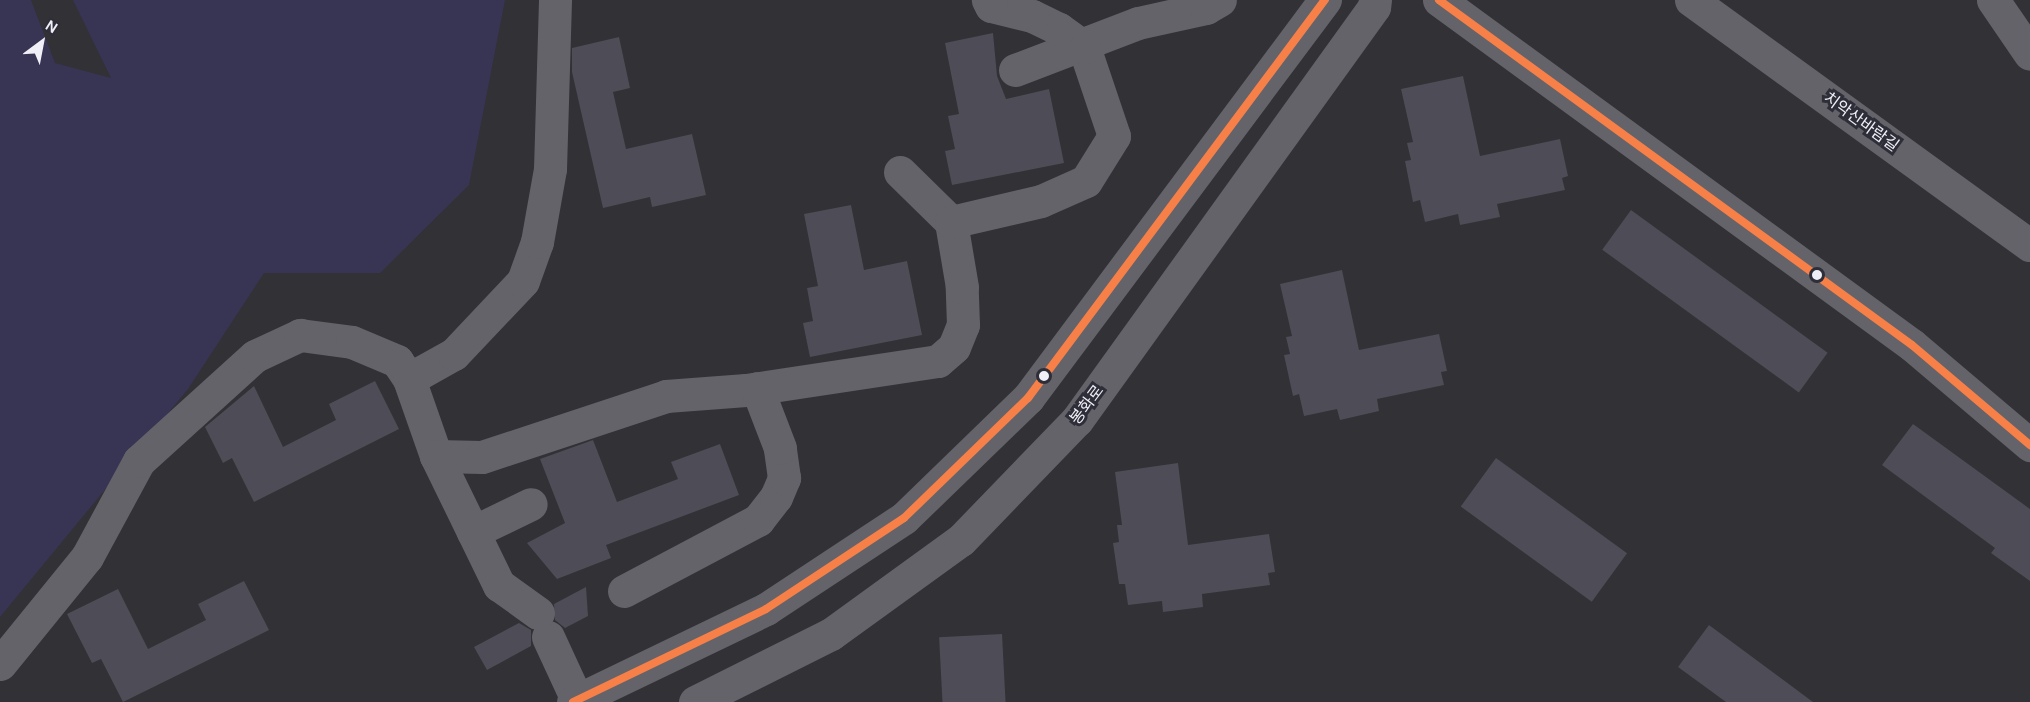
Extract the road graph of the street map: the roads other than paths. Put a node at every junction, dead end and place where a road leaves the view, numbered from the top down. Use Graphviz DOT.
graph roads {
  1 [pos="555,0"];
  2 [pos="988,0"];
  3 [pos="1220,0"];
  4 [pos="1325,0"];
  5 [pos="1375,0"];
  6 [pos="1439,0"];
  7 [pos="1692,0"];
  8 [pos="1993,0"];
  9 [pos="1084,47"];
  10 [pos="2030,54"];
  11 [pos="1015,70"];
  12 [pos="900,172"];
  13 [pos="951,222"];
  14 [pos="2030,245"];
  15 [pos="410,379"];
  16 [pos="757,388"];
  17 [pos="2030,445"];
  18 [pos="436,456"];
  19 [pos="531,504"];
  20 [pos="473,532"];
  21 [pos="624,591"];
  22 [pos="0,664"];
  23 [pos="576,701"];
  24 [pos="695,702"];
  1 -- 15 [label="street"];
  2 -- 9 [label="street"];
  3 -- 9 [label="street"];
  4 -- 23 [label="street"];
  5 -- 24 [label="street, 봉화로"];
  6 -- 17 [label="street"];
  7 -- 14 [label="street, 치악산바람길"];
  8 -- 10 [label="street"];
  9 -- 11 [label="street"];
  9 -- 13 [label="street"];
  12 -- 13 [label="street"];
  13 -- 16 [label="street"];
  15 -- 18 [label="street"];
  15 -- 22 [label="street"];
  16 -- 18 [label="street"];
  16 -- 21 [label="street"];
  18 -- 20 [label="street"];
  19 -- 20 [label="street"];
  20 -- 23 [label="street"];
}
